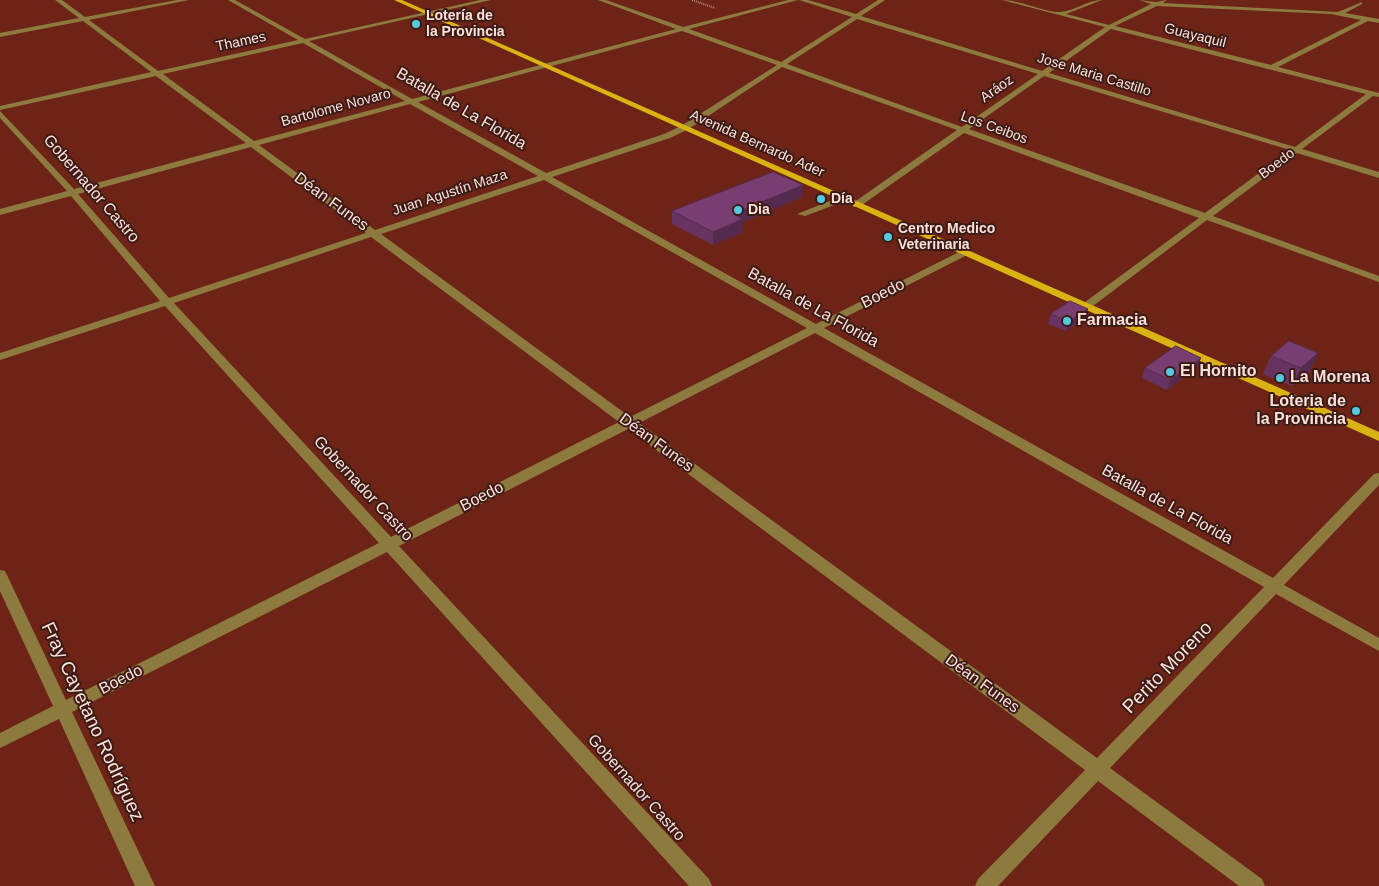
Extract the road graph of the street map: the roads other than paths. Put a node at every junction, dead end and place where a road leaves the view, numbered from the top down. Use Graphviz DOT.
graph roads {
  1 [pos="58,0"];
  2 [pos="186,0"];
  3 [pos="231,0"];
  4 [pos="397,0"];
  5 [pos="488,0"];
  6 [pos="601,0"];
  7 [pos="795,0"];
  8 [pos="802,0"];
  9 [pos="882,0"];
  10 [pos="1005,0"];
  11 [pos="1099,0"];
  12 [pos="1142,0"];
  13 [pos="1161,2"];
  14 [pos="1360,3"];
  15 [pos="427,13"];
  16 [pos="1340,13"];
  17 [pos="1060,14"];
  18 [pos="857,17"];
  19 [pos="1369,18"];
  20 [pos="83,19"];
  21 [pos="1379,21"];
  22 [pos="1109,27"];
  23 [pos="684,30"];
  24 [pos="0,35"];
  25 [pos="304,41"];
  26 [pos="545,65"];
  27 [pos="782,65"];
  28 [pos="1272,68"];
  29 [pos="157,73"];
  30 [pos="1042,73"];
  31 [pos="1376,94"];
  32 [pos="412,101"];
  33 [pos="0,108"];
  34 [pos="0,113"];
  35 [pos="684,128"];
  36 [pos="962,130"];
  37 [pos="252,144"];
  38 [pos="1296,150"];
  39 [pos="1379,175"];
  40 [pos="543,176"];
  41 [pos="73,192"];
  42 [pos="842,199"];
  43 [pos="856,205"];
  44 [pos="0,212"];
  45 [pos="802,214"];
  46 [pos="1205,217"];
  47 [pos="372,233"];
  48 [pos="964,253"];
  49 [pos="1379,279"];
  50 [pos="166,302"];
  51 [pos="1085,307"];
  52 [pos="815,328"];
  53 [pos="0,357"];
  54 [pos="629,423"];
  55 [pos="1379,437"];
  56 [pos="1379,477"];
  57 [pos="390,544"];
  58 [pos="0,575"];
  59 [pos="1274,586"];
  60 [pos="1379,645"];
  61 [pos="62,710"];
  62 [pos="0,741"];
  63 [pos="1098,769"];
  64 [pos="145,886"];
  65 [pos="702,886"];
  66 [pos="985,886"];
  67 [pos="1255,886"];
  1 -- 20 [label="street, Déan Funes"];
  2 -- 20 [label="street"];
  3 -- 25 [label="street, Batalla de La Florida"];
  4 -- 15 [label="main road, Avenida Bernardo Ader"];
  5 -- 15 [label="street, Thames"];
  6 -- 23 [label="street, Los Ceibos"];
  7 -- 23 [label="street, Bartolome Novaro"];
  8 -- 18 [label="street, Jose Maria Castillo"];
  9 -- 18 [label="street, Juan Agustín Maza"];
  10 -- 17 [label="street, Guayaquil"];
  11 -- 17 [label="street"];
  12 -- 13 [label="street"];
  13 -- 16 [label="street"];
  13 -- 22 [label="street, Aráoz"];
  14 -- 16 [label="street"];
  15 -- 25 [label="street, Thames"];
  15 -- 26 [label="main road, Avenida Bernardo Ader"];
  16 -- 19 [label="street"];
  17 -- 22 [label="street, Guayaquil"];
  18 -- 27 [label="street, Juan Agustín Maza"];
  18 -- 30 [label="street, Jose Maria Castillo"];
  19 -- 21 [label="street"];
  19 -- 28 [label="street"];
  20 -- 24 [label="street"];
  20 -- 29 [label="street, Déan Funes"];
  22 -- 28 [label="street, Guayaquil"];
  22 -- 30 [label="street, Aráoz"];
  23 -- 26 [label="street, Bartolome Novaro"];
  23 -- 27 [label="street, Los Ceibos"];
  25 -- 29 [label="street, Thames"];
  25 -- 32 [label="street, Batalla de La Florida"];
  26 -- 32 [label="street, Bartolome Novaro"];
  26 -- 35 [label="main road, Avenida Bernardo Ader"];
  27 -- 35 [label="street, Juan Agustín Maza"];
  27 -- 36 [label="street, Los Ceibos"];
  28 -- 31 [label="street, Guayaquil"];
  29 -- 33 [label="street, Thames"];
  29 -- 37 [label="street, Déan Funes"];
  30 -- 36 [label="street, Aráoz"];
  30 -- 38 [label="street, Jose Maria Castillo"];
  31 -- 38 [label="street, Boedo"];
  32 -- 37 [label="street, Bartolome Novaro"];
  32 -- 40 [label="street, Batalla de La Florida"];
  34 -- 41 [label="street, Gobernador Castro"];
  35 -- 40 [label="street, Juan Agustín Maza"];
  35 -- 42 [label="main road, Avenida Bernardo Ader"];
  36 -- 43 [label="street, Aráoz"];
  36 -- 46 [label="street, Los Ceibos"];
  37 -- 41 [label="street, Bartolome Novaro"];
  37 -- 47 [label="street, Déan Funes"];
  38 -- 39 [label="street, Jose Maria Castillo"];
  38 -- 46 [label="street, Boedo"];
  40 -- 47 [label="street, Juan Agustín Maza"];
  40 -- 52 [label="street, Batalla de La Florida"];
  41 -- 44 [label="street, Bartolome Novaro"];
  41 -- 50 [label="street, Gobernador Castro"];
  42 -- 43 [label="main road, Avenida Bernardo Ader"];
  42 -- 45 [label="street"];
  43 -- 48 [label="main road, Avenida Bernardo Ader"];
  46 -- 49 [label="street, Los Ceibos"];
  46 -- 51 [label="street, Boedo"];
  47 -- 50 [label="street, Juan Agustín Maza"];
  47 -- 54 [label="street, Déan Funes"];
  48 -- 51 [label="main road, Avenida Bernardo Ader"];
  48 -- 52 [label="street, Boedo"];
  50 -- 53 [label="street, Juan Agustín Maza"];
  50 -- 57 [label="street, Gobernador Castro"];
  51 -- 55 [label="main road, Avenida Bernardo Ader"];
  52 -- 54 [label="street, Boedo"];
  52 -- 59 [label="street, Batalla de La Florida"];
  54 -- 57 [label="street, Boedo"];
  54 -- 63 [label="street, Déan Funes"];
  56 -- 59 [label="street, Perito Moreno"];
  57 -- 61 [label="street, Boedo"];
  57 -- 65 [label="street, Gobernador Castro"];
  58 -- 61 [label="street, Fray Cayetano Rodríguez"];
  59 -- 60 [label="street, Batalla de La Florida"];
  59 -- 63 [label="street, Perito Moreno"];
  61 -- 62 [label="street, Boedo"];
  61 -- 64 [label="street, Fray Cayetano Rodríguez"];
  63 -- 66 [label="street, Perito Moreno"];
  63 -- 67 [label="street, Déan Funes"];
}
